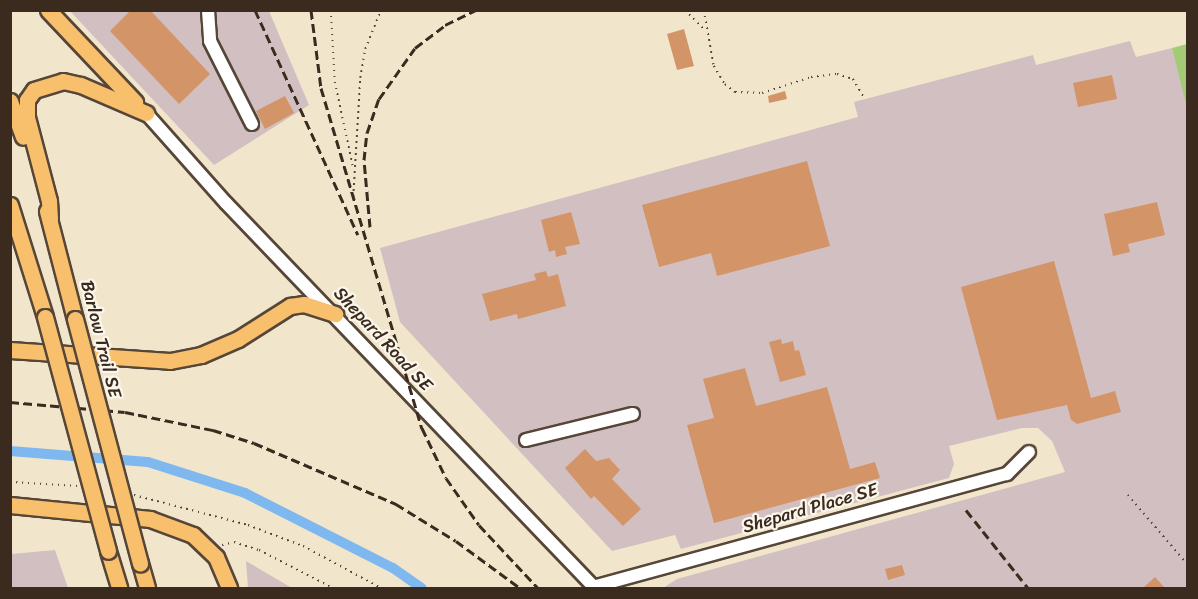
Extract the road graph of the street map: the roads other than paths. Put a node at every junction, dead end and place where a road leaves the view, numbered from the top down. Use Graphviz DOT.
graph roads {
  1 [pos="48,10"];
  2 [pos="208,10"];
  3 [pos="10,101"];
  4 [pos="146,113"];
  5 [pos="252,124"];
  6 [pos="10,205"];
  7 [pos="50,219"];
  8 [pos="335,314"];
  9 [pos="10,350"];
  10 [pos="633,414"];
  11 [pos="526,440"];
  12 [pos="1029,452"];
  13 [pos="10,506"];
  14 [pos="119,588"];
  15 [pos="147,588"];
  16 [pos="229,588"];
  17 [pos="594,588"];
  1 -- 4 [label="main road"];
  2 -- 5 [label="street"];
  3 -- 7 [label="main road, Barlow Trail SE"];
  4 -- 7 [label="main road"];
  4 -- 8 [label="street, Shepard Road SE"];
  6 -- 14 [label="main road, bridge"];
  7 -- 15 [label="main road, Barlow Trail SE, bridge"];
  8 -- 9 [label="main road"];
  8 -- 17 [label="street, Shepard Road SE"];
  10 -- 11 [label="street"];
  12 -- 17 [label="street, Shepard Place SE"];
  13 -- 16 [label="main road"];
}
